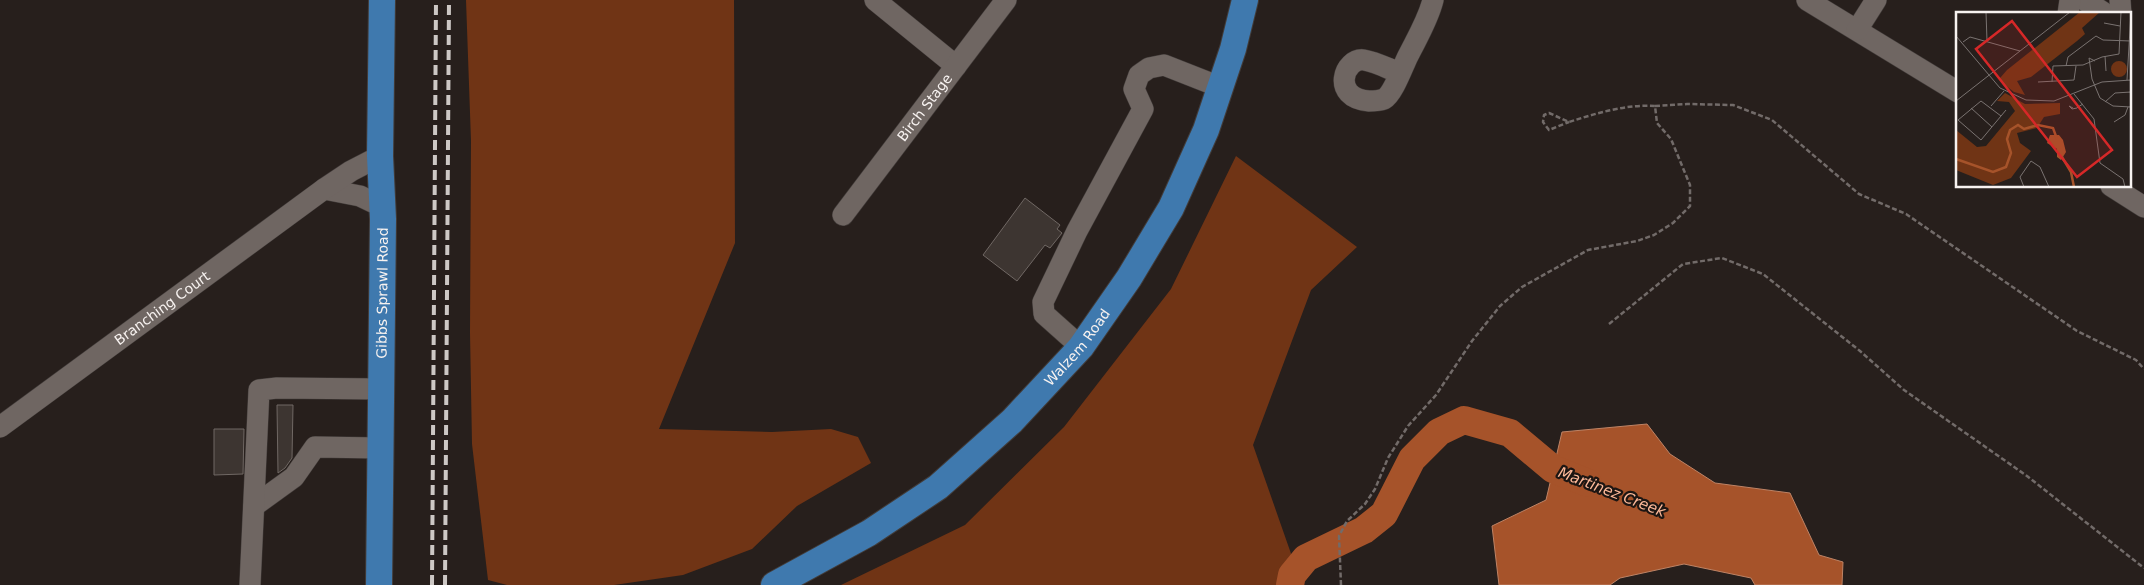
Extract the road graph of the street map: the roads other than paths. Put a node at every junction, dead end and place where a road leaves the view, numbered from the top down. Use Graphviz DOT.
graph roads {
  1 [pos="382,0"];
  2 [pos="875,0"];
  3 [pos="1006,0"];
  4 [pos="1245,0"];
  5 [pos="1432,0"];
  6 [pos="1807,0"];
  7 [pos="1876,0"];
  8 [pos="2084,0"];
  9 [pos="2103,12"];
  10 [pos="1857,30"];
  11 [pos="956,66"];
  12 [pos="1400,73"];
  13 [pos="1220,87"];
  14 [pos="1956,91"];
  15 [pos="380,156"];
  16 [pos="324,188"];
  17 [pos="2114,188"];
  18 [pos="383,207"];
  19 [pos="2144,207"];
  20 [pos="843,215"];
  21 [pos="1081,347"];
  22 [pos="381,389"];
  23 [pos="3,418"];
  24 [pos="380,448"];
  25 [pos="254,506"];
  26 [pos="250,585"];
  27 [pos="379,585"];
  28 [pos="774,585"];
  1 -- 15 [label="main road, Gibbs Sprawl Road"];
  2 -- 11 [label="street"];
  3 -- 11 [label="street, Birch Stage"];
  4 -- 13 [label="main road, Walzem Road"];
  5 -- 12 [label="street"];
  6 -- 10 [label="street"];
  7 -- 10 [label="street"];
  8 -- 9 [label="street"];
  10 -- 14 [label="street"];
  11 -- 20 [label="street, Birch Stage"];
  13 -- 21 [label="main road, Walzem Road"];
  13 -- 21 [label="street"];
  15 -- 16 [label="street, Branching Court"];
  15 -- 18 [label="main road, Gibbs Sprawl Road"];
  16 -- 18 [label="street"];
  16 -- 23 [label="street, Branching Court"];
  17 -- 19 [label="street"];
  18 -- 22 [label="main road, Gibbs Sprawl Road"];
  21 -- 28 [label="main road, Walzem Road"];
  22 -- 24 [label="main road, Gibbs Sprawl Road"];
  22 -- 25 [label="street"];
  24 -- 25 [label="street"];
  24 -- 27 [label="main road, Gibbs Sprawl Road"];
  25 -- 26 [label="street"];
}
